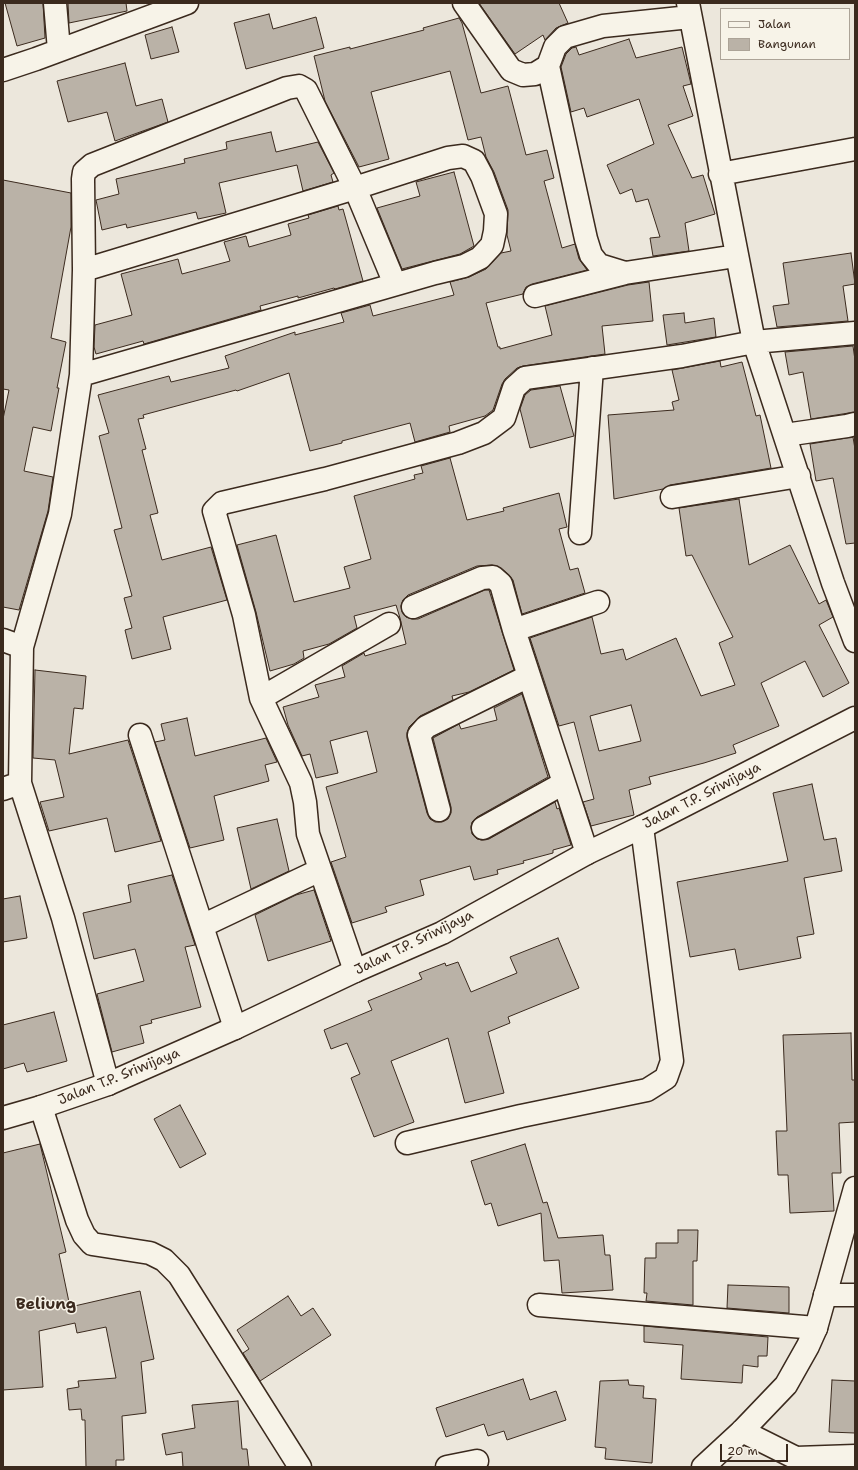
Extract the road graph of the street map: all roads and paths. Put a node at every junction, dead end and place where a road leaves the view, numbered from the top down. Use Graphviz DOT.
graph roads {
  1 [pos="55,3"];
  2 [pos="187,3"];
  3 [pos="464,3"];
  4 [pos="689,10"];
  5 [pos="59,50"];
  6 [pos="548,66"];
  7 [pos="3,70"];
  8 [pos="855,149"];
  9 [pos="720,174"];
  10 [pos="355,188"];
  11 [pos="736,256"];
  12 [pos="84,270"];
  13 [pos="625,273"];
  14 [pos="395,284"];
  15 [pos="535,296"];
  16 [pos="855,333"];
  17 [pos="754,342"];
  18 [pos="592,368"];
  19 [pos="81,374"];
  20 [pos="855,424"];
  21 [pos="785,435"];
  22 [pos="799,476"];
  23 [pos="672,497"];
  24 [pos="580,533"];
  25 [pos="598,602"];
  26 [pos="413,607"];
  27 [pos="389,624"];
  28 [pos="514,630"];
  29 [pos="855,641"];
  30 [pos="12,644"];
  31 [pos="529,676"];
  32 [pos="261,698"];
  33 [pos="855,718"];
  34 [pos="140,735"];
  35 [pos="564,783"];
  36 [pos="12,786"];
  37 [pos="439,810"];
  38 [pos="642,827"];
  39 [pos="483,828"];
  40 [pos="587,853"];
  41 [pos="320,870"];
  42 [pos="202,926"];
  43 [pos="355,971"];
  44 [pos="235,1028"];
  45 [pos="108,1084"];
  46 [pos="41,1107"];
  47 [pos="3,1118"];
  48 [pos="407,1143"];
  49 [pos="855,1188"];
  50 [pos="825,1295"];
  51 [pos="855,1295"];
  52 [pos="539,1305"];
  53 [pos="816,1328"];
  54 [pos="742,1432"];
  55 [pos="855,1456"];
  56 [pos="478,1461"];
  57 [pos="300,1467"];
  58 [pos="447,1467"];
  59 [pos="703,1467"];
  1 -- 5 [label="street"];
  2 -- 5 [label="street"];
  3 -- 6 [label="street"];
  4 -- 6 [label="street"];
  4 -- 9 [label="street"];
  5 -- 7 [label="street"];
  6 -- 13 [label="street"];
  8 -- 9 [label="street"];
  9 -- 11 [label="street"];
  10 -- 12 [label="street"];
  10 -- 12 [label="street"];
  10 -- 14 [label="street"];
  10 -- 14 [label="street"];
  11 -- 13 [label="street"];
  11 -- 17 [label="street"];
  12 -- 19 [label="street"];
  13 -- 15 [label="street"];
  14 -- 19 [label="street"];
  16 -- 17 [label="street"];
  17 -- 18 [label="street"];
  17 -- 21 [label="street"];
  18 -- 24 [label="street"];
  18 -- 32 [label="street"];
  19 -- 30 [label="street"];
  20 -- 21 [label="street"];
  21 -- 22 [label="street"];
  22 -- 23 [label="street"];
  22 -- 29 [label="street"];
  25 -- 28 [label="street"];
  26 -- 28 [label="street"];
  27 -- 32 [label="street"];
  28 -- 31 [label="street"];
  30 -- 36 [label="street"];
  31 -- 35 [label="street"];
  31 -- 37 [label="street"];
  32 -- 41 [label="street"];
  33 -- 38 [label="street, Jalan T.P. Sriwijaya"];
  34 -- 42 [label="street"];
  35 -- 39 [label="street"];
  35 -- 40 [label="street"];
  36 -- 45 [label="street"];
  38 -- 40 [label="street, Jalan T.P. Sriwijaya"];
  38 -- 48 [label="street"];
  40 -- 43 [label="street, Jalan T.P. Sriwijaya"];
  41 -- 42 [label="street"];
  41 -- 43 [label="street"];
  42 -- 44 [label="street"];
  43 -- 44 [label="street, Jalan T.P. Sriwijaya"];
  44 -- 45 [label="street, Jalan T.P. Sriwijaya"];
  45 -- 46 [label="street, Jalan T.P. Sriwijaya"];
  46 -- 47 [label="street, Jalan T.P. Sriwijaya"];
  46 -- 57 [label="street"];
  49 -- 50 [label="street"];
  50 -- 51 [label="street"];
  50 -- 53 [label="street"];
  52 -- 53 [label="street"];
  53 -- 54 [label="street"];
  54 -- 55 [label="street"];
  54 -- 59 [label="street"];
  56 -- 58 [label="street"];
}
